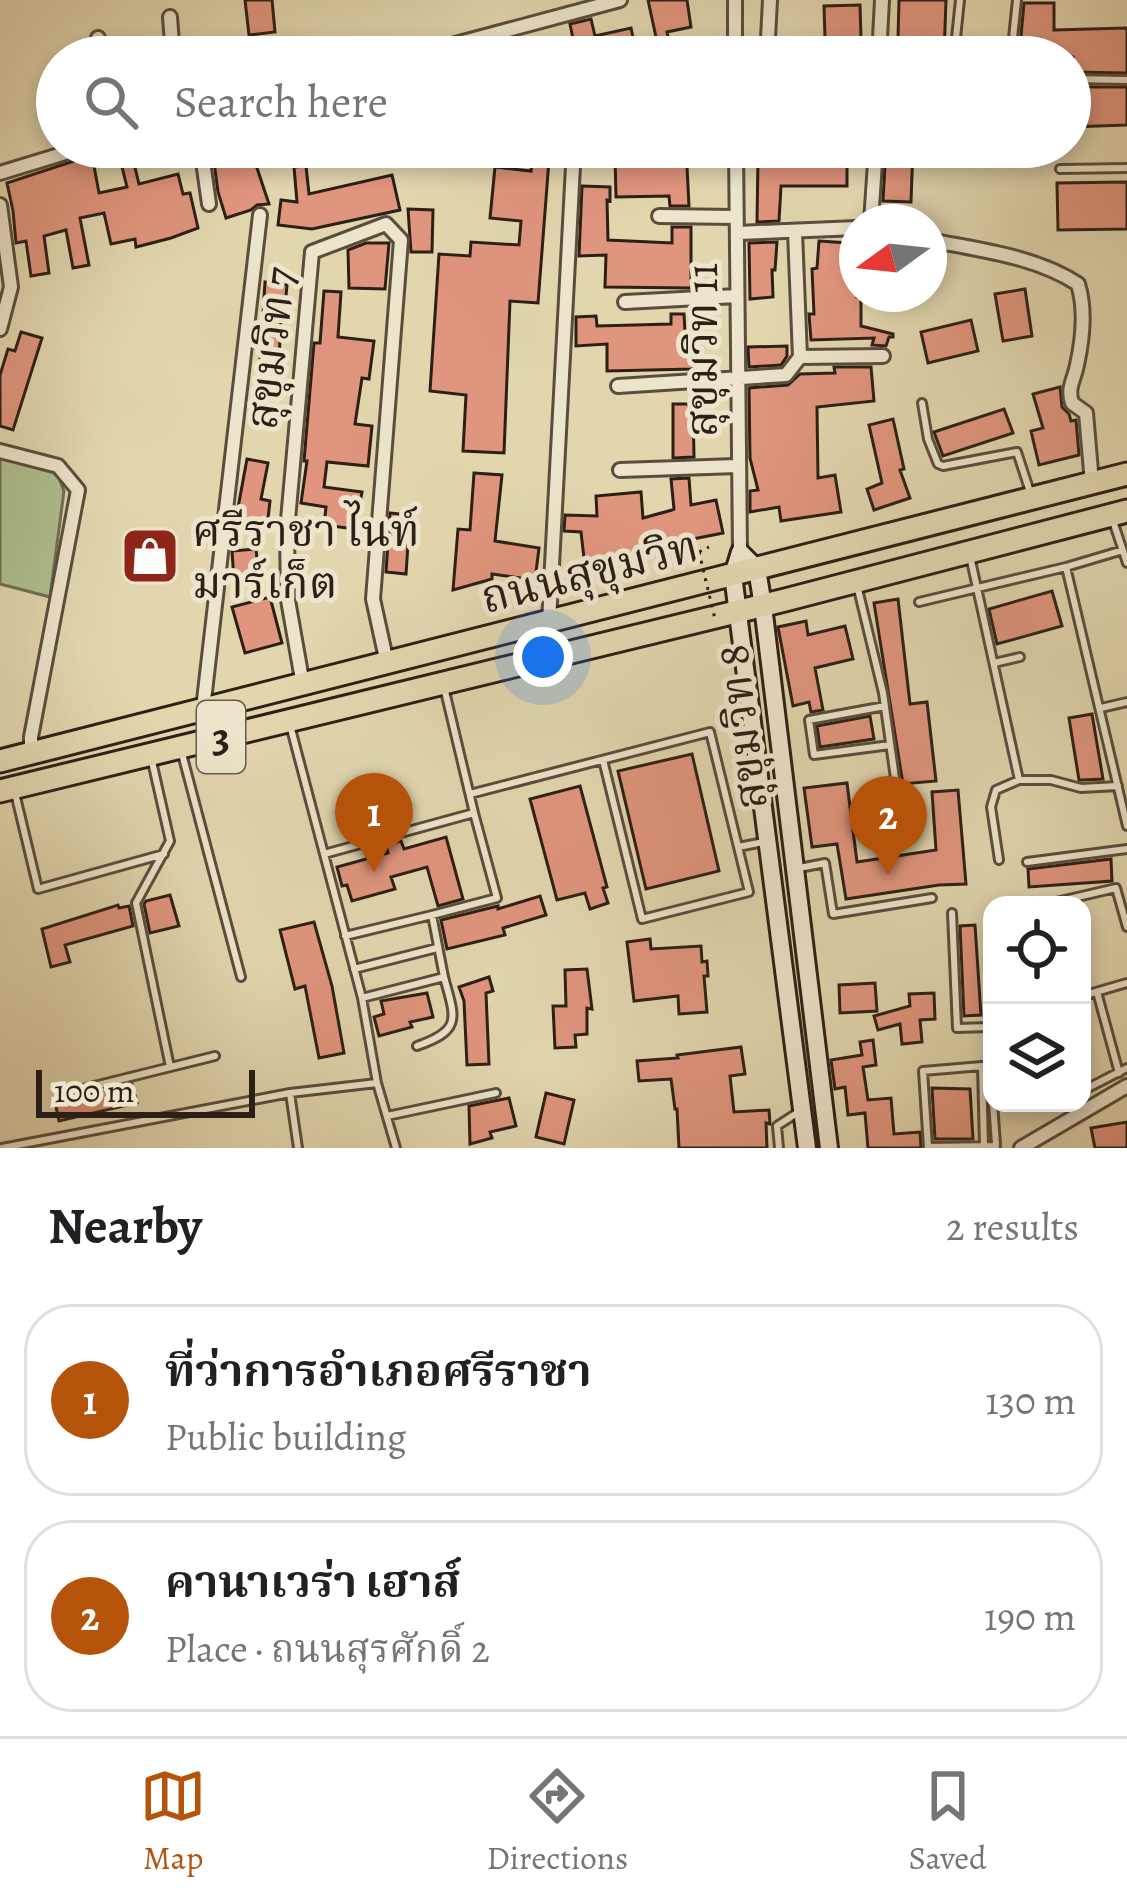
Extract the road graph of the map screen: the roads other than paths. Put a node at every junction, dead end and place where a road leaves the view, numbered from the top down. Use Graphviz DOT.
graph roads {
  1 [pos="620,0"];
  2 [pos="735,0"];
  3 [pos="770,0"];
  4 [pos="881,0"];
  5 [pos="960,0"];
  6 [pos="1017,0"];
  7 [pos="170,17"];
  8 [pos="171,36"];
  9 [pos="485,36"];
  10 [pos="735,36"];
  11 [pos="768,36"];
  12 [pos="880,36"];
  13 [pos="956,36"];
  14 [pos="1013,36"];
  15 [pos="1091,80"];
  16 [pos="1127,80"];
  17 [pos="36,162"];
  18 [pos="204,168"];
  19 [pos="573,168"];
  20 [pos="736,168"];
  21 [pos="875,168"];
  22 [pos="1127,168"];
  23 [pos="1060,169"];
  24 [pos="0,173"];
  25 [pos="209,204"];
  26 [pos="872,204"];
  27 [pos="0,206"];
  28 [pos="260,215"];
  29 [pos="659,216"];
  30 [pos="736,217"];
  31 [pos="839,229"];
  32 [pos="737,232"];
  33 [pos="795,232"];
  34 [pos="947,244"];
  35 [pos="737,296"];
  36 [pos="625,302"];
  37 [pos="0,329"];
  38 [pos="883,356"];
  39 [pos="800,357"];
  40 [pos="737,378"];
  41 [pos="618,386"];
  42 [pos="922,403"];
  43 [pos="0,451"];
  44 [pos="737,466"];
  45 [pos="620,470"];
  46 [pos="1127,474"];
  47 [pos="1092,483"];
  48 [pos="1032,499"];
  49 [pos="1119,513"];
  50 [pos="1123,550"];
  51 [pos="740,552"];
  52 [pos="969,552"];
  53 [pos="1127,563"];
  54 [pos="1066,567"];
  55 [pos="757,569"];
  56 [pos="733,575"];
  57 [pos="856,582"];
  58 [pos="978,588"];
  59 [pos="919,602"];
  60 [pos="763,606"];
  61 [pos="739,612"];
  62 [pos="549,622"];
  63 [pos="1020,657"];
  64 [pos="387,663"];
  65 [pos="994,663"];
  66 [pos="443,684"];
  67 [pos="304,685"];
  68 [pos="1127,702"];
  69 [pos="885,706"];
  70 [pos="1101,708"];
  71 [pos="203,710"];
  72 [pos="290,721"];
  73 [pos="890,745"];
  74 [pos="180,746"];
  75 [pos="31,754"];
  76 [pos="151,754"];
  77 [pos="603,760"];
  78 [pos="0,761"];
  79 [pos="1127,772"];
  80 [pos="1019,781"];
  81 [pos="1117,782"];
  82 [pos="7,789"];
  83 [pos="470,794"];
  84 [pos="475,812"];
  85 [pos="901,821"];
  86 [pos="1127,826"];
  87 [pos="791,839"];
  88 [pos="768,842"];
  89 [pos="738,847"];
  90 [pos="1127,849"];
  91 [pos="164,854"];
  92 [pos="324,854"];
  93 [pos="999,860"];
  94 [pos="1027,862"];
  95 [pos="796,868"];
  96 [pos="1080,896"];
  97 [pos="932,898"];
  98 [pos="952,913"];
  99 [pos="432,914"];
  100 [pos="1127,927"];
  101 [pos="345,936"];
  102 [pos="437,948"];
  103 [pos="354,969"];
  104 [pos="241,977"];
  105 [pos="444,977"];
  106 [pos="1127,983"];
  107 [pos="1097,992"];
  108 [pos="1091,994"];
  109 [pos="362,998"];
  110 [pos="983,1027"];
  111 [pos="815,1036"];
  112 [pos="794,1038"];
  113 [pos="417,1046"];
  114 [pos="215,1056"];
  115 [pos="170,1067"];
  116 [pos="1127,1068"];
  117 [pos="1118,1073"];
  118 [pos="377,1082"];
  119 [pos="1091,1086"];
  120 [pos="1127,1087"];
  121 [pos="86,1088"];
  122 [pos="496,1093"];
  123 [pos="290,1094"];
  124 [pos="801,1111"];
  125 [pos="994,1112"];
  126 [pos="387,1117"];
  127 [pos="984,1146"];
  128 [pos="996,1147"];
  129 [pos="2,1148"];
  130 [pos="298,1148"];
  131 [pos="396,1148"];
  132 [pos="779,1148"];
  133 [pos="806,1148"];
  134 [pos="829,1148"];
  135 [pos="1021,1148"];
  1 -- 9 [label="street"];
  2 -- 10 [label="street"];
  3 -- 11 [label="street"];
  4 -- 12 [label="street"];
  5 -- 13 [label="lane"];
  6 -- 14 [label="lane"];
  7 -- 8 [label="street"];
  15 -- 16 [label="lane"];
  17 -- 24 [label="street"];
  18 -- 25 [label="street"];
  19 -- 62 [label="street"];
  20 -- 30 [label="street, สุขุมวิท 11"];
  21 -- 26 [label="street"];
  22 -- 23 [label="lane"];
  27 -- 37 [label="street"];
  28 -- 71 [label="street"];
  29 -- 30 [label="street"];
  30 -- 32 [label="street, สุขุมวิท 11"];
  31 -- 33 [label="street"];
  32 -- 33 [label="street"];
  32 -- 35 [label="street, สุขุมวิท 11"];
  33 -- 39 [label="street"];
  34 -- 47 [label="street"];
  35 -- 36 [label="street"];
  35 -- 40 [label="street, สุขุมวิท 11"];
  38 -- 39 [label="street"];
  39 -- 40 [label="street"];
  40 -- 41 [label="street"];
  40 -- 44 [label="street, สุขุมวิท 11"];
  42 -- 48 [label="lane"];
  43 -- 75 [label="street"];
  44 -- 45 [label="street"];
  44 -- 51 [label="street, สุขุมวิท 11"];
  46 -- 47 [label="highway, ถนนสุขุมวิท / 3"];
  47 -- 48 [label="highway, ถนนสุขุมวิท / 3"];
  48 -- 55 [label="highway, ถนนสุขุมวิท / 3"];
  49 -- 50 [label="lane"];
  49 -- 52 [label="highway, ถนนสุขุมวิท / 3"];
  50 -- 53 [label="lane"];
  50 -- 54 [label="lane"];
  51 -- 55 [label="main road"];
  51 -- 56 [label="main road, สุขุมวิท 11"];
  52 -- 57 [label="highway, ถนนสุขุมวิท / 3"];
  52 -- 58 [label="lane"];
  54 -- 58 [label="lane"];
  54 -- 70 [label="lane"];
  55 -- 56 [label="highway, ถนนสุขุมวิท / 3"];
  55 -- 60 [label="main road"];
  56 -- 61 [label="main road, สุขุมวิท 11"];
  56 -- 62 [label="highway, ถนนสุขุมวิท / 3"];
  57 -- 60 [label="highway, ถนนสุขุมวิท / 3"];
  57 -- 69 [label="lane"];
  58 -- 59 [label="lane"];
  58 -- 65 [label="lane"];
  60 -- 61 [label="highway, ถนนสุขุมวิท / 3"];
  60 -- 87 [label="main road, สุขุมวิท 8"];
  61 -- 66 [label="highway, ถนนสุขุมวิท / 3"];
  61 -- 88 [label="main road, สุขุมวิท 8"];
  62 -- 64 [label="highway, ถนนสุขุมวิท / 3"];
  63 -- 65 [label="lane"];
  64 -- 67 [label="highway, ถนนสุขุมวิท / 3"];
  64 -- 67 [label="street, สุขุมวิท 7"];
  65 -- 80 [label="lane"];
  66 -- 72 [label="highway, ถนนสุขุมวิท / 3"];
  66 -- 83 [label="lane"];
  67 -- 71 [label="highway, ถนนสุขุมวิท / 3"];
  68 -- 70 [label="lane"];
  69 -- 73 [label="lane"];
  69 -- 73 [label="lane"];
  70 -- 81 [label="lane"];
  71 -- 75 [label="highway, ถนนสุขุมวิท / 3"];
  72 -- 74 [label="highway, ถนนสุขุมวิท / 3"];
  72 -- 92 [label="lane"];
  73 -- 85 [label="lane"];
  74 -- 76 [label="highway, ถนนสุขุมวิท / 3"];
  74 -- 104 [label="lane"];
  75 -- 78 [label="highway, ถนนสุขุมวิท / 3"];
  76 -- 82 [label="highway, ถนนสุขุมวิท / 3"];
  76 -- 91 [label="lane"];
  77 -- 83 [label="lane"];
  77 -- 89 [label="lane"];
  77 -- 89 [label="lane"];
  79 -- 81 [label="lane"];
  80 -- 81 [label="lane"];
  80 -- 93 [label="lane"];
  81 -- 86 [label="lane"];
  82 -- 91 [label="lane"];
  83 -- 84 [label="lane"];
  84 -- 92 [label="lane"];
  84 -- 99 [label="lane"];
  87 -- 88 [label="main road"];
  87 -- 95 [label="main road, สุขุมวิท 8"];
  88 -- 89 [label="lane"];
  88 -- 112 [label="main road, สุขุมวิท 8"];
  90 -- 94 [label="lane"];
  91 -- 115 [label="lane"];
  92 -- 101 [label="lane"];
  95 -- 97 [label="lane"];
  95 -- 111 [label="main road, สุขุมวิท 8"];
  96 -- 100 [label="lane"];
  98 -- 110 [label="lane"];
  99 -- 101 [label="lane"];
  99 -- 102 [label="lane"];
  101 -- 103 [label="lane"];
  102 -- 103 [label="lane"];
  102 -- 105 [label="lane"];
  103 -- 109 [label="lane"];
  105 -- 109 [label="lane"];
  105 -- 113 [label="lane"];
  106 -- 107 [label="lane"];
  107 -- 108 [label="lane"];
  107 -- 117 [label="lane"];
  109 -- 118 [label="lane"];
  111 -- 112 [label="main road"];
  111 -- 134 [label="main road, สุขุมวิท 8"];
  112 -- 124 [label="main road, สุขุมวิท 8"];
  114 -- 115 [label="lane"];
  115 -- 121 [label="lane"];
  116 -- 117 [label="lane"];
  117 -- 119 [label="lane"];
  118 -- 123 [label="lane"];
  118 -- 126 [label="lane"];
  120 -- 135 [label="street"];
  122 -- 126 [label="lane"];
  123 -- 129 [label="lane"];
  123 -- 130 [label="lane"];
  124 -- 132 [label="lane"];
  124 -- 133 [label="main road, สุขุมวิท 8"];
  125 -- 128 [label="lane"];
  126 -- 131 [label="lane"];
  127 -- 127 [label="lane"];
  127 -- 128 [label="lane"];
}
